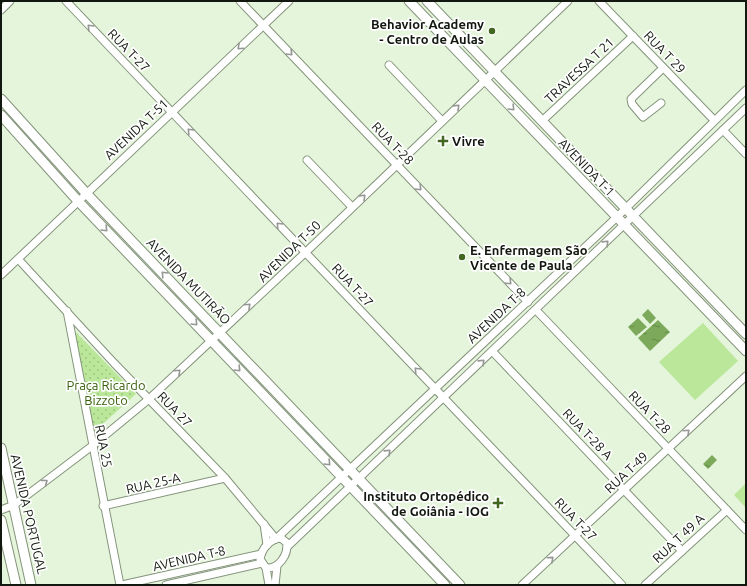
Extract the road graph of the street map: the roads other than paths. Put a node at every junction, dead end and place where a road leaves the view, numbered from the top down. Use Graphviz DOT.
graph roads {
  1 [pos="10,1"];
  2 [pos="66,1"];
  3 [pos="240,1"];
  4 [pos="289,1"];
  5 [pos="409,1"];
  6 [pos="427,1"];
  7 [pos="568,1"];
  8 [pos="600,1"];
  9 [pos="1,10"];
  10 [pos="264,25"];
  11 [pos="633,36"];
  12 [pos="389,65"];
  13 [pos="664,68"];
  14 [pos="494,71"];
  15 [pos="484,80"];
  16 [pos="746,90"];
  17 [pos="1,99"];
  18 [pos="661,103"];
  19 [pos="746,108"];
  20 [pos="172,112"];
  21 [pos="1,115"];
  22 [pos="714,120"];
  23 [pos="442,121"];
  24 [pos="542,121"];
  25 [pos="723,130"];
  26 [pos="746,154"];
  27 [pos="307,160"];
  28 [pos="396,164"];
  29 [pos="86,193"];
  30 [pos="78,201"];
  31 [pos="352,207"];
  32 [pos="626,208"];
  33 [pos="634,216"];
  34 [pos="617,217"];
  35 [pos="626,225"];
  36 [pos="306,252"];
  37 [pos="19,260"];
  38 [pos="1,275"];
  39 [pos="528,302"];
  40 [pos="67,310"];
  41 [pos="536,310"];
  42 [pos="220,332"];
  43 [pos="746,334"];
  44 [pos="212,340"];
  45 [pos="746,351"];
  46 [pos="493,352"];
  47 [pos="746,376"];
  48 [pos="435,389"];
  49 [pos="444,398"];
  50 [pos="149,399"];
  51 [pos="92,446"];
  52 [pos="1,448"];
  53 [pos="668,449"];
  54 [pos="351,469"];
  55 [pos="217,470"];
  56 [pos="342,477"];
  57 [pos="225,478"];
  58 [pos="360,479"];
  59 [pos="208,482"];
  60 [pos="351,487"];
  61 [pos="625,490"];
  62 [pos="14,505"];
  63 [pos="103,506"];
  64 [pos="1,510"];
  65 [pos="726,510"];
  66 [pos="1,520"];
  67 [pos="264,524"];
  68 [pos="746,530"];
  69 [pos="576,536"];
  70 [pos="276,538"];
  71 [pos="267,545"];
  72 [pos="287,547"];
  73 [pos="682,551"];
  74 [pos="261,554"];
  75 [pos="264,566"];
  76 [pos="277,566"];
  77 [pos="16,585"];
  78 [pos="32,585"];
  79 [pos="121,585"];
  80 [pos="166,585"];
  81 [pos="269,585"];
  82 [pos="275,585"];
  83 [pos="445,585"];
  84 [pos="460,585"];
  85 [pos="522,585"];
  86 [pos="622,585"];
  87 [pos="645,585"];
  1 -- 9 [label="street"];
  20 -- 2 [label="street, RUA T-27, one-way"];
  3 -- 10 [label="street, RUA T-28"];
  4 -- 10 [label="street, AVENIDA T-51"];
  5 -- 15 [label="main road, AVENIDA T-1"];
  6 -- 14 [label="main road, AVENIDA T-1"];
  7 -- 14 [label="street, AVENIDA T-50"];
  8 -- 11 [label="street, RUA T 29"];
  10 -- 20 [label="street, AVENIDA T-51, one-way"];
  10 -- 28 [label="street, RUA T-28, one-way"];
  11 -- 13 [label="street, RUA T 29"];
  11 -- 24 [label="street, TRAVESSA T 21"];
  12 -- 23 [label="street"];
  13 -- 18 [label="street"];
  13 -- 22 [label="street, RUA T 29"];
  14 -- 15 [label="street, AVENIDA T-50"];
  14 -- 24 [label="main road, AVENIDA T-1"];
  23 -- 15 [label="street, AVENIDA T-50, one-way"];
  15 -- 34 [label="main road, AVENIDA T-1, one-way"];
  16 -- 22 [label="street, AVENIDA T-8"];
  17 -- 29 [label="main road, AVENIDA MUTIRÃO"];
  19 -- 25 [label="street, AVENIDA T-8"];
  20 -- 29 [label="street, AVENIDA T-51"];
  36 -- 20 [label="street, RUA T-27, one-way"];
  21 -- 30 [label="main road, AVENIDA MUTIRÃO"];
  22 -- 32 [label="street, AVENIDA T-8"];
  23 -- 28 [label="street, AVENIDA T-50"];
  24 -- 32 [label="main road, AVENIDA T-1"];
  25 -- 26 [label="street"];
  25 -- 33 [label="street, AVENIDA T-8"];
  27 -- 31 [label="street"];
  31 -- 28 [label="street, AVENIDA T-50, one-way"];
  28 -- 39 [label="street, RUA T-28, one-way"];
  29 -- 30 [label="street, AVENIDA T-51"];
  42 -- 29 [label="main road, AVENIDA MUTIRÃO, one-way"];
  30 -- 37 [label="street, AVENIDA T-51"];
  30 -- 44 [label="main road, AVENIDA MUTIRÃO, one-way"];
  31 -- 36 [label="street, AVENIDA T-50"];
  32 -- 33 [label="main road, AVENIDA T-1"];
  32 -- 34 [label="street, AVENIDA T-8"];
  33 -- 35 [label="street, AVENIDA T-8"];
  33 -- 43 [label="main road, AVENIDA T-1"];
  34 -- 35 [label="main road, AVENIDA T-1"];
  34 -- 39 [label="street, AVENIDA T-8"];
  41 -- 35 [label="street, AVENIDA T-8, one-way"];
  35 -- 45 [label="main road, AVENIDA T-1"];
  42 -- 36 [label="street, AVENIDA T-50, one-way"];
  48 -- 36 [label="street, RUA T-27, one-way"];
  37 -- 38 [label="street, AVENIDA T-51"];
  37 -- 40 [label="street, RUA 27"];
  39 -- 48 [label="street, AVENIDA T-8"];
  40 -- 50 [label="street, RUA 27"];
  40 -- 51 [label="street, RUA 25"];
  41 -- 46 [label="street, AVENIDA T-8"];
  41 -- 53 [label="street, RUA T-28"];
  42 -- 44 [label="street, AVENIDA T-50"];
  42 -- 54 [label="main road, AVENIDA MUTIRÃO"];
  50 -- 44 [label="street, AVENIDA T-50, one-way"];
  44 -- 56 [label="main road, AVENIDA MUTIRÃO, one-way"];
  49 -- 46 [label="street, AVENIDA T-8, one-way"];
  46 -- 61 [label="street, RUA T-28 A"];
  53 -- 47 [label="street, RUA T-49, one-way"];
  48 -- 49 [label="street, RUA T-27"];
  48 -- 54 [label="street, AVENIDA T-8"];
  58 -- 49 [label="street, AVENIDA T-8, one-way"];
  49 -- 69 [label="street, RUA T-27"];
  50 -- 51 [label="street, AVENIDA T-50"];
  50 -- 55 [label="street, RUA 27"];
  62 -- 51 [label="street, AVENIDA T-50, one-way"];
  51 -- 63 [label="street, RUA 25"];
  52 -- 62 [label="main road, AVENIDA PORTUGAL"];
  53 -- 61 [label="street, RUA T-49"];
  53 -- 65 [label="street, RUA T-28"];
  54 -- 56 [label="street, AVENIDA T-8"];
  54 -- 58 [label="main road, AVENIDA MUTIRÃO"];
  55 -- 57 [label="street, RUA 27"];
  55 -- 59 [label="street"];
  56 -- 60 [label="main road, AVENIDA MUTIRÃO"];
  56 -- 70 [label="street, AVENIDA T-8"];
  57 -- 59 [label="street, RUA 25-A"];
  57 -- 67 [label="street, RUA 27"];
  58 -- 60 [label="street, AVENIDA T-8"];
  58 -- 84 [label="main road, AVENIDA MUTIRÃO"];
  59 -- 63 [label="street, RUA 25-A"];
  60 -- 72 [label="street, AVENIDA T-8"];
  60 -- 83 [label="main road, AVENIDA MUTIRÃO"];
  61 -- 69 [label="street, RUA T-49"];
  61 -- 73 [label="street, RUA T-28 A"];
  62 -- 64 [label="street, AVENIDA T-50"];
  62 -- 78 [label="main road, AVENIDA PORTUGAL"];
  63 -- 79 [label="street, RUA 25"];
  65 -- 68 [label="street, RUA T-28"];
  65 -- 73 [label="street, RUA T 49 A"];
  66 -- 77 [label="main road"];
  67 -- 70 [label="street, RUA 27"];
  67 -- 71 [label="street"];
  85 -- 69 [label="street, RUA T-49, one-way"];
  69 -- 86 [label="street, RUA T-27"];
  70 -- 71 [label="street, AVENIDA T-8"];
  70 -- 72 [label="street, RUA 27"];
  71 -- 74 [label="street, AVENIDA T-8"];
  72 -- 76 [label="street, AVENIDA T-8"];
  73 -- 87 [label="street, RUA T 49 A"];
  74 -- 75 [label="street"];
  74 -- 79 [label="street, AVENIDA T-8"];
  75 -- 76 [label="street, AVENIDA T-8"];
  75 -- 80 [label="street, AVENIDA T-8"];
  75 -- 81 [label="street"];
  76 -- 82 [label="street"];
}
